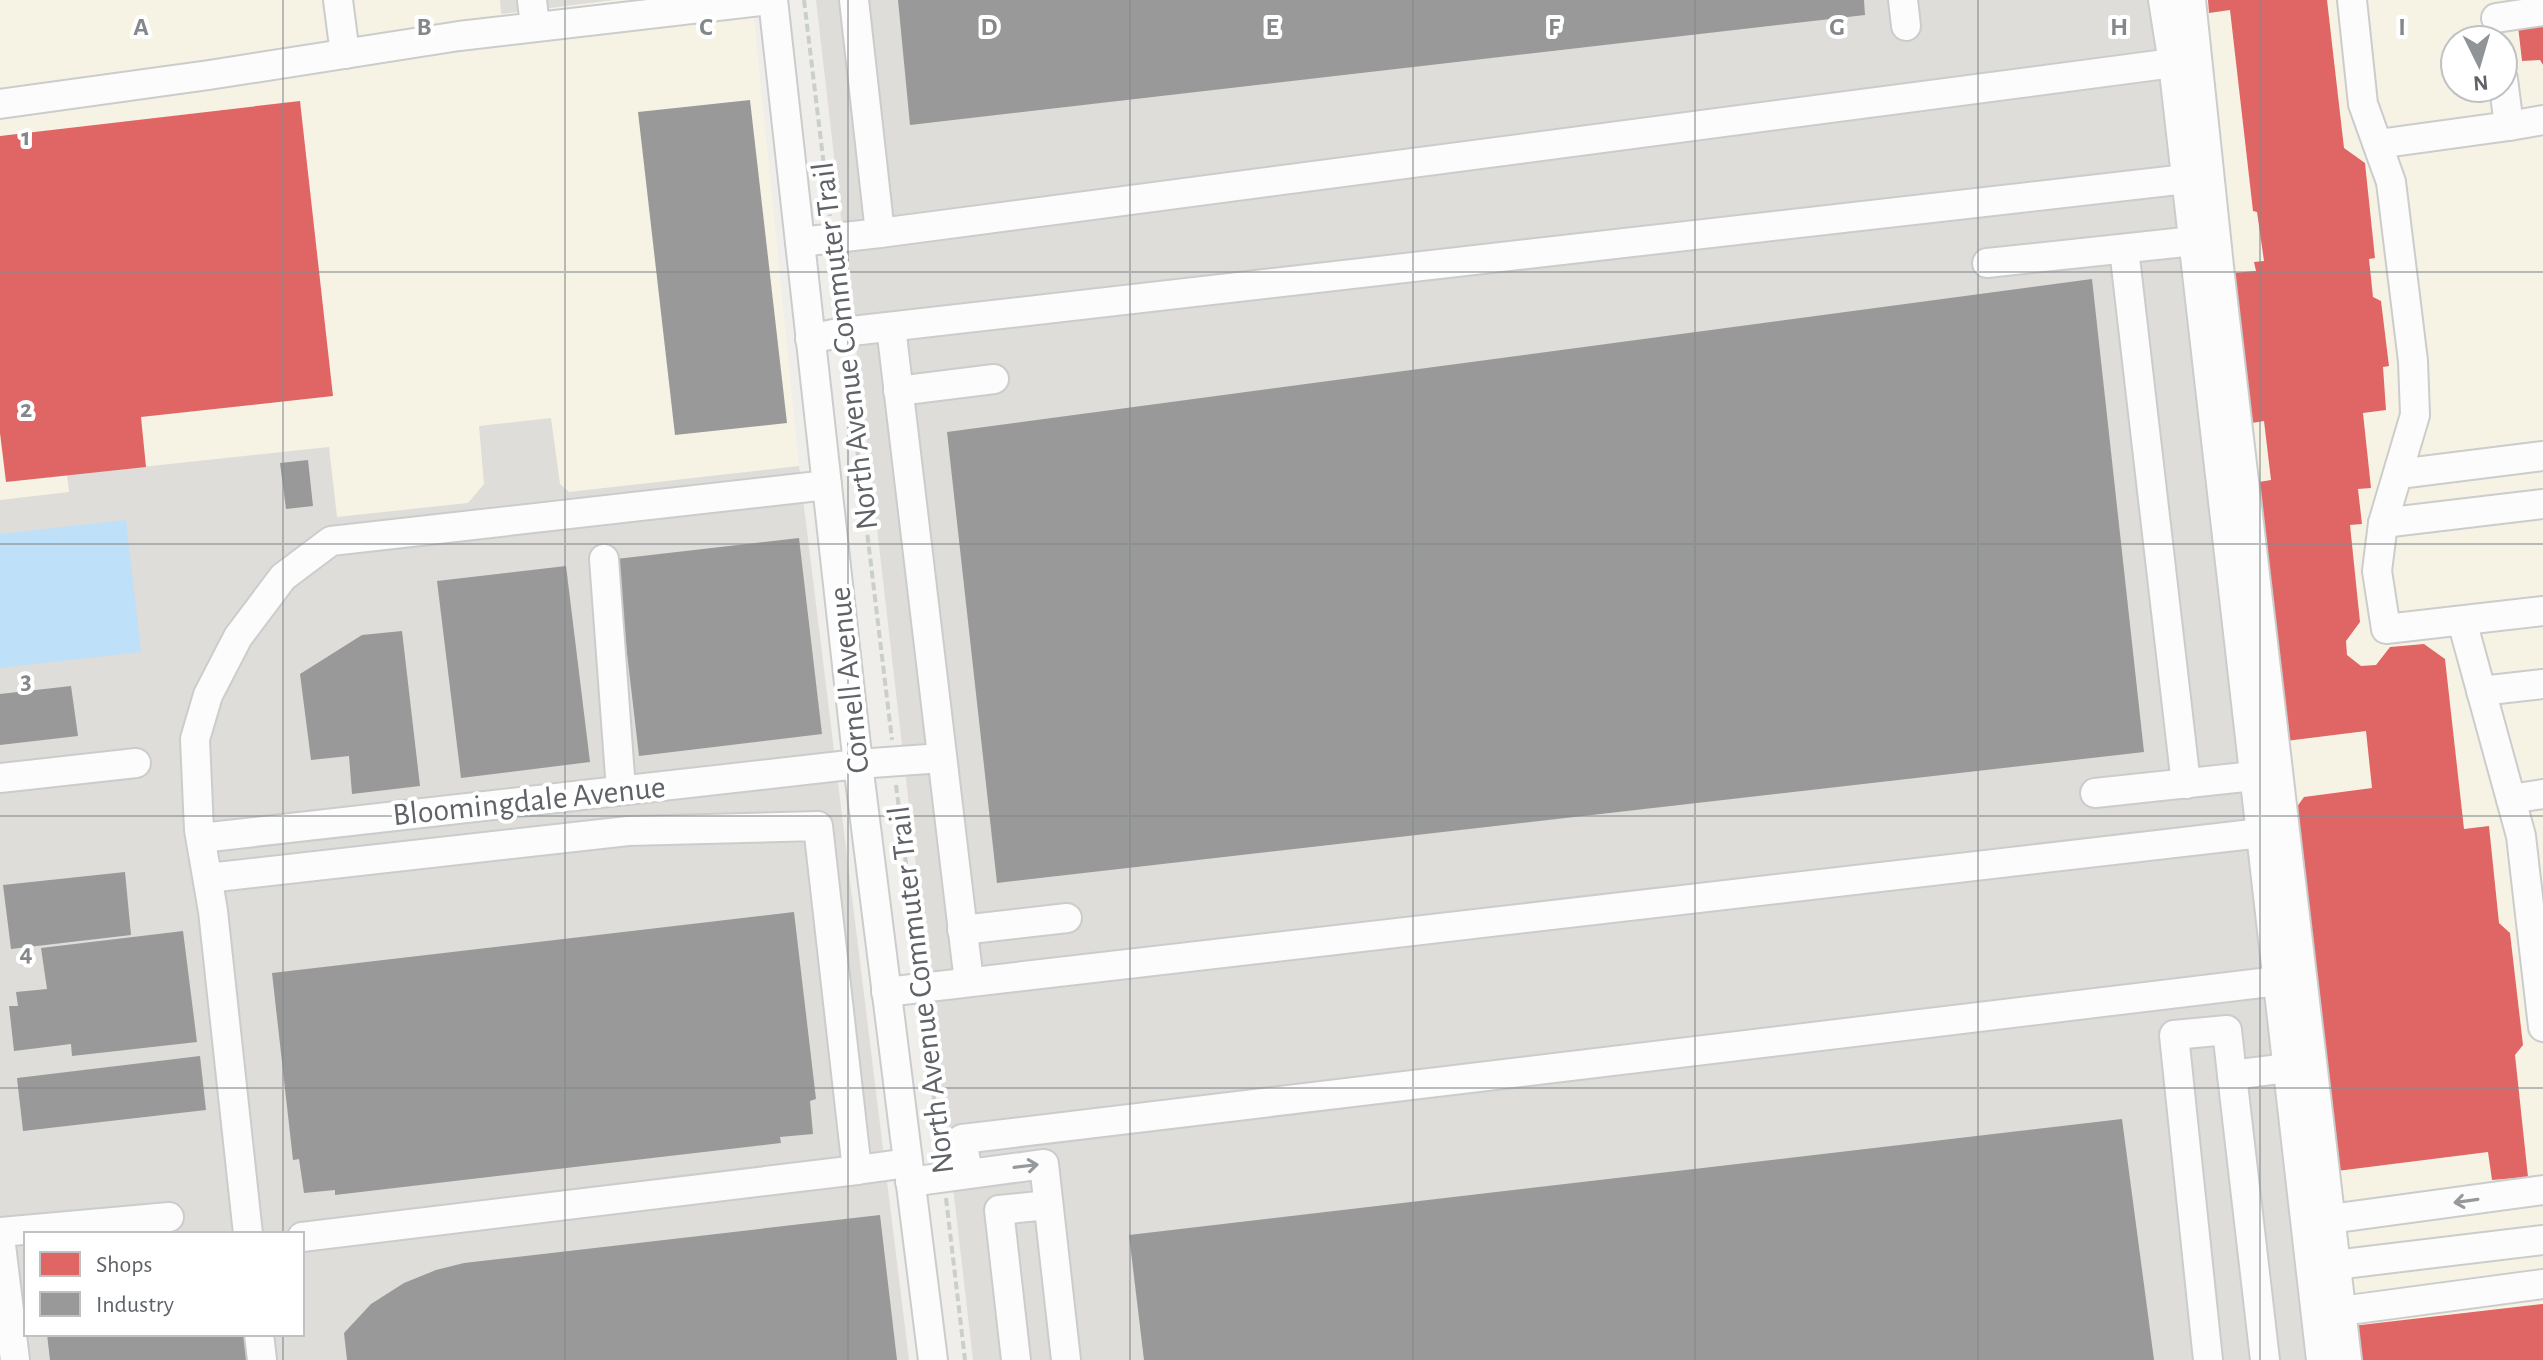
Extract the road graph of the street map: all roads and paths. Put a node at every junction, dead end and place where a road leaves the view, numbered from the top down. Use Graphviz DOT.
graph roads {
  1 [pos="338,0"];
  2 [pos="771,0"];
  3 [pos="804,0"];
  4 [pos="854,0"];
  5 [pos="2163,0"];
  6 [pos="2191,0"];
  7 [pos="2352,0"];
  8 [pos="718,3"];
  9 [pos="660,6"];
  10 [pos="2543,11"];
  11 [pos="533,14"];
  12 [pos="2496,19"];
  13 [pos="345,54"];
  14 [pos="2173,63"];
  15 [pos="0,104"];
  16 [pos="2506,104"];
  17 [pos="2543,120"];
  18 [pos="2509,126"];
  19 [pos="2378,144"];
  20 [pos="2186,179"];
  21 [pos="880,233"];
  22 [pos="832,239"];
  23 [pos="2194,241"];
  24 [pos="800,242"];
  25 [pos="2124,249"];
  26 [pos="1987,263"];
  27 [pos="891,327"];
  28 [pos="843,332"];
  29 [pos="810,339"];
  30 [pos="994,379"];
  31 [pos="898,391"];
  32 [pos="2543,456"];
  33 [pos="2399,474"];
  34 [pos="827,485"];
  35 [pos="2543,504"];
  36 [pos="2383,523"];
  37 [pos="604,559"];
  38 [pos="2543,611"];
  39 [pos="2462,621"];
  40 [pos="2543,684"];
  41 [pos="2481,691"];
  42 [pos="942,758"];
  43 [pos="894,762"];
  44 [pos="136,763"];
  45 [pos="858,764"];
  46 [pos="2254,776"];
  47 [pos="0,778"];
  48 [pos="2186,784"];
  49 [pos="621,790"];
  50 [pos="2095,793"];
  51 [pos="2543,794"];
  52 [pos="2511,799"];
  53 [pos="2261,833"];
  54 [pos="201,838"];
  55 [pos="208,878"];
  56 [pos="1067,918"];
  57 [pos="962,930"];
  58 [pos="2278,981"];
  59 [pos="969,982"];
  60 [pos="921,988"];
  61 [pos="886,992"];
  62 [pos="2543,1027"];
  63 [pos="2288,1068"];
  64 [pos="2232,1075"];
  65 [pos="939,1142"];
  66 [pos="857,1170"];
  67 [pos="909,1172"];
  68 [pos="956,1175"];
  69 [pos="2543,1190"];
  70 [pos="1048,1205"];
  71 [pos="169,1217"];
  72 [pos="2330,1219"];
  73 [pos="24,1232"];
  74 [pos="28,1232"];
  75 [pos="248,1232"];
  76 [pos="0,1235"];
  77 [pos="304,1237"];
  78 [pos="2543,1240"];
  79 [pos="2335,1265"];
  80 [pos="2543,1284"];
  81 [pos="2341,1311"];
  82 [pos="259,1336"];
  83 [pos="15,1360"];
  84 [pos="262,1360"];
  85 [pos="933,1360"];
  86 [pos="965,1360"];
  87 [pos="1016,1360"];
  88 [pos="1066,1360"];
  89 [pos="2208,1360"];
  90 [pos="2265,1360"];
  91 [pos="2321,1360"];
  92 [pos="2347,1360"];
  1 -- 13 [label="street"];
  2 -- 8 [label="street"];
  2 -- 24 [label="street, Cornell Avenue"];
  3 -- 22 [label="path, North Avenue Commuter Trail"];
  4 -- 21 [label="street"];
  5 -- 14 [label="street"];
  6 -- 72 [label="street"];
  7 -- 19 [label="street"];
  8 -- 9 [label="street"];
  9 -- 11 [label="street"];
  10 -- 12 [label="street"];
  11 -- 13 [label="street"];
  13 -- 15 [label="street"];
  14 -- 20 [label="street"];
  14 -- 21 [label="street"];
  16 -- 18 [label="street"];
  17 -- 18 [label="street"];
  18 -- 19 [label="street"];
  19 -- 33 [label="street"];
  20 -- 23 [label="street"];
  20 -- 27 [label="street"];
  21 -- 22 [label="street"];
  22 -- 24 [label="street"];
  22 -- 28 [label="path, North Avenue Commuter Trail"];
  23 -- 25 [label="street"];
  23 -- 46 [label="street"];
  24 -- 29 [label="street, Cornell Avenue"];
  25 -- 26 [label="street"];
  25 -- 48 [label="street"];
  27 -- 28 [label="street"];
  27 -- 31 [label="street"];
  28 -- 29 [label="street"];
  28 -- 43 [label="path, North Avenue Commuter Trail"];
  29 -- 34 [label="street, Cornell Avenue"];
  30 -- 31 [label="street"];
  31 -- 42 [label="street"];
  32 -- 33 [label="street"];
  33 -- 36 [label="street"];
  34 -- 45 [label="street, Cornell Avenue"];
  34 -- 54 [label="street"];
  35 -- 36 [label="street"];
  36 -- 39 [label="street"];
  37 -- 49 [label="street"];
  38 -- 39 [label="street"];
  39 -- 41 [label="street"];
  40 -- 41 [label="street"];
  41 -- 52 [label="street"];
  42 -- 43 [label="street, Bloomingdale Avenue"];
  42 -- 57 [label="street"];
  43 -- 45 [label="street, Bloomingdale Avenue"];
  43 -- 60 [label="path, North Avenue Commuter Trail"];
  44 -- 47 [label="street"];
  45 -- 49 [label="street, Bloomingdale Avenue"];
  45 -- 61 [label="street, Cornell Avenue"];
  46 -- 48 [label="street"];
  46 -- 53 [label="street"];
  48 -- 50 [label="street"];
  49 -- 54 [label="street, Bloomingdale Avenue"];
  51 -- 52 [label="street"];
  52 -- 62 [label="street"];
  53 -- 58 [label="street"];
  53 -- 59 [label="street"];
  54 -- 55 [label="street"];
  55 -- 66 [label="street"];
  55 -- 75 [label="street"];
  56 -- 57 [label="street"];
  57 -- 59 [label="street"];
  58 -- 63 [label="street"];
  58 -- 68 [label="street"];
  59 -- 60 [label="street"];
  60 -- 61 [label="street"];
  60 -- 65 [label="path, North Avenue Commuter Trail"];
  61 -- 67 [label="street, Cornell Avenue"];
  63 -- 64 [label="street"];
  63 -- 91 [label="street"];
  64 -- 89 [label="street"];
  64 -- 90 [label="street"];
  66 -- 67 [label="street"];
  66 -- 77 [label="street"];
  67 -- 68 [label="street"];
  67 -- 85 [label="street, Cornell Avenue"];
  68 -- 70 [label="street, one-way"];
  68 -- 86 [label="path, North Avenue Commuter Trail"];
  69 -- 72 [label="street, one-way"];
  70 -- 87 [label="street"];
  70 -- 88 [label="street"];
  71 -- 74 [label="street"];
  72 -- 79 [label="street"];
  73 -- 76 [label="street"];
  76 -- 83 [label="street"];
  78 -- 79 [label="street"];
  79 -- 81 [label="street"];
  80 -- 81 [label="street"];
  81 -- 92 [label="street"];
  82 -- 84 [label="street"];
}
